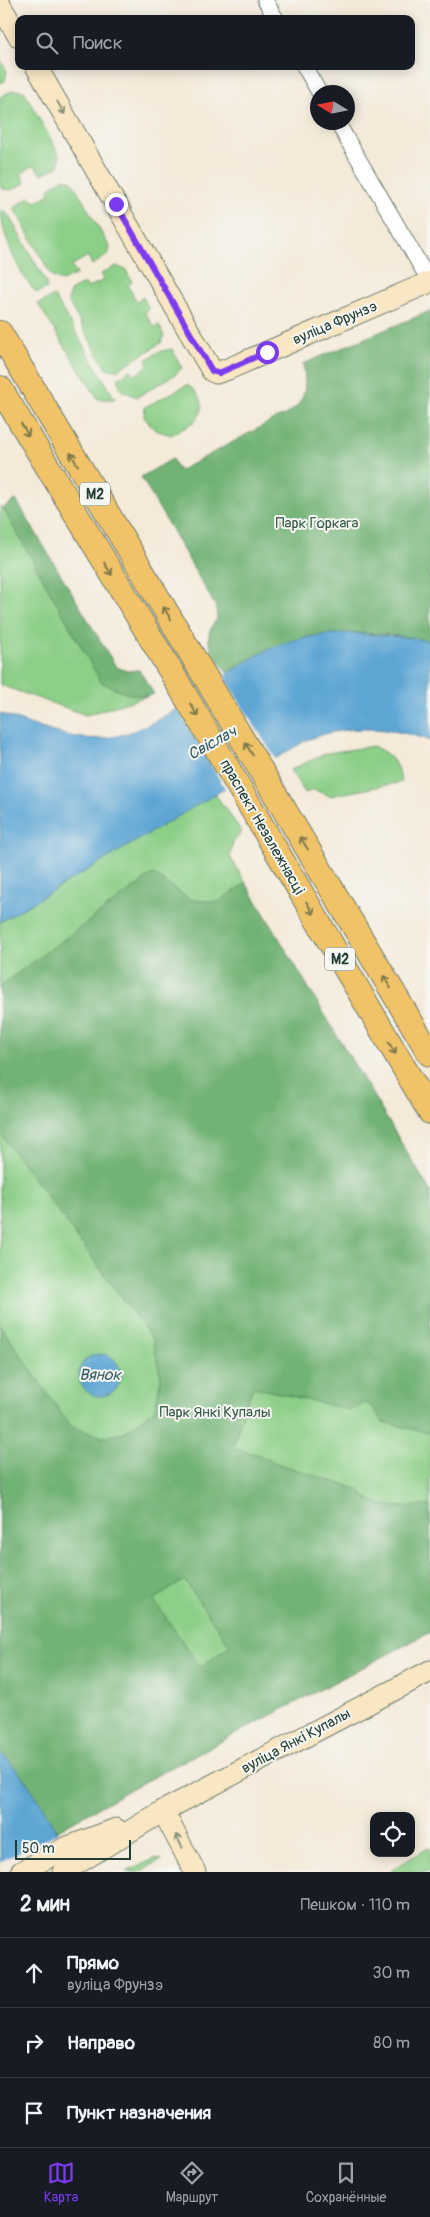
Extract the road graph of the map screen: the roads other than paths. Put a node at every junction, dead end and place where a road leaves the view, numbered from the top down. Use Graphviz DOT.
graph roads {
  1 [pos="265,0"];
  2 [pos="0,5"];
  3 [pos="274,15"];
  4 [pos="15,30"];
  5 [pos="38,70"];
  6 [pos="306,70"];
  7 [pos="315,85"];
  8 [pos="342,130"];
  9 [pos="430,282"];
  10 [pos="0,332"];
  11 [pos="0,388"];
  12 [pos="430,1054"];
  13 [pos="430,1112"];
  14 [pos="430,1671"];
  15 [pos="163,1811"];
  16 [pos="68,1862"];
  17 [pos="21,1872"];
  18 [pos="195,1872"];
  1 -- 3 [label="street"];
  2 -- 4 [label="street"];
  5 -- 9 [label="street, вуліца Фрунзэ, one-way"];
  6 -- 7 [label="street"];
  8 -- 9 [label="street"];
  12 -- 10 [label="main road, праспект Незалежнасці / М2, one-way"];
  11 -- 13 [label="main road, праспект Незалежнасці / М2, one-way"];
  14 -- 15 [label="street, вуліца Янкі Купалы"];
  15 -- 16 [label="street, вуліца Янкі Купалы"];
  18 -- 15 [label="street, one-way"];
  16 -- 17 [label="street, вуліца Янкі Купалы"];
}
